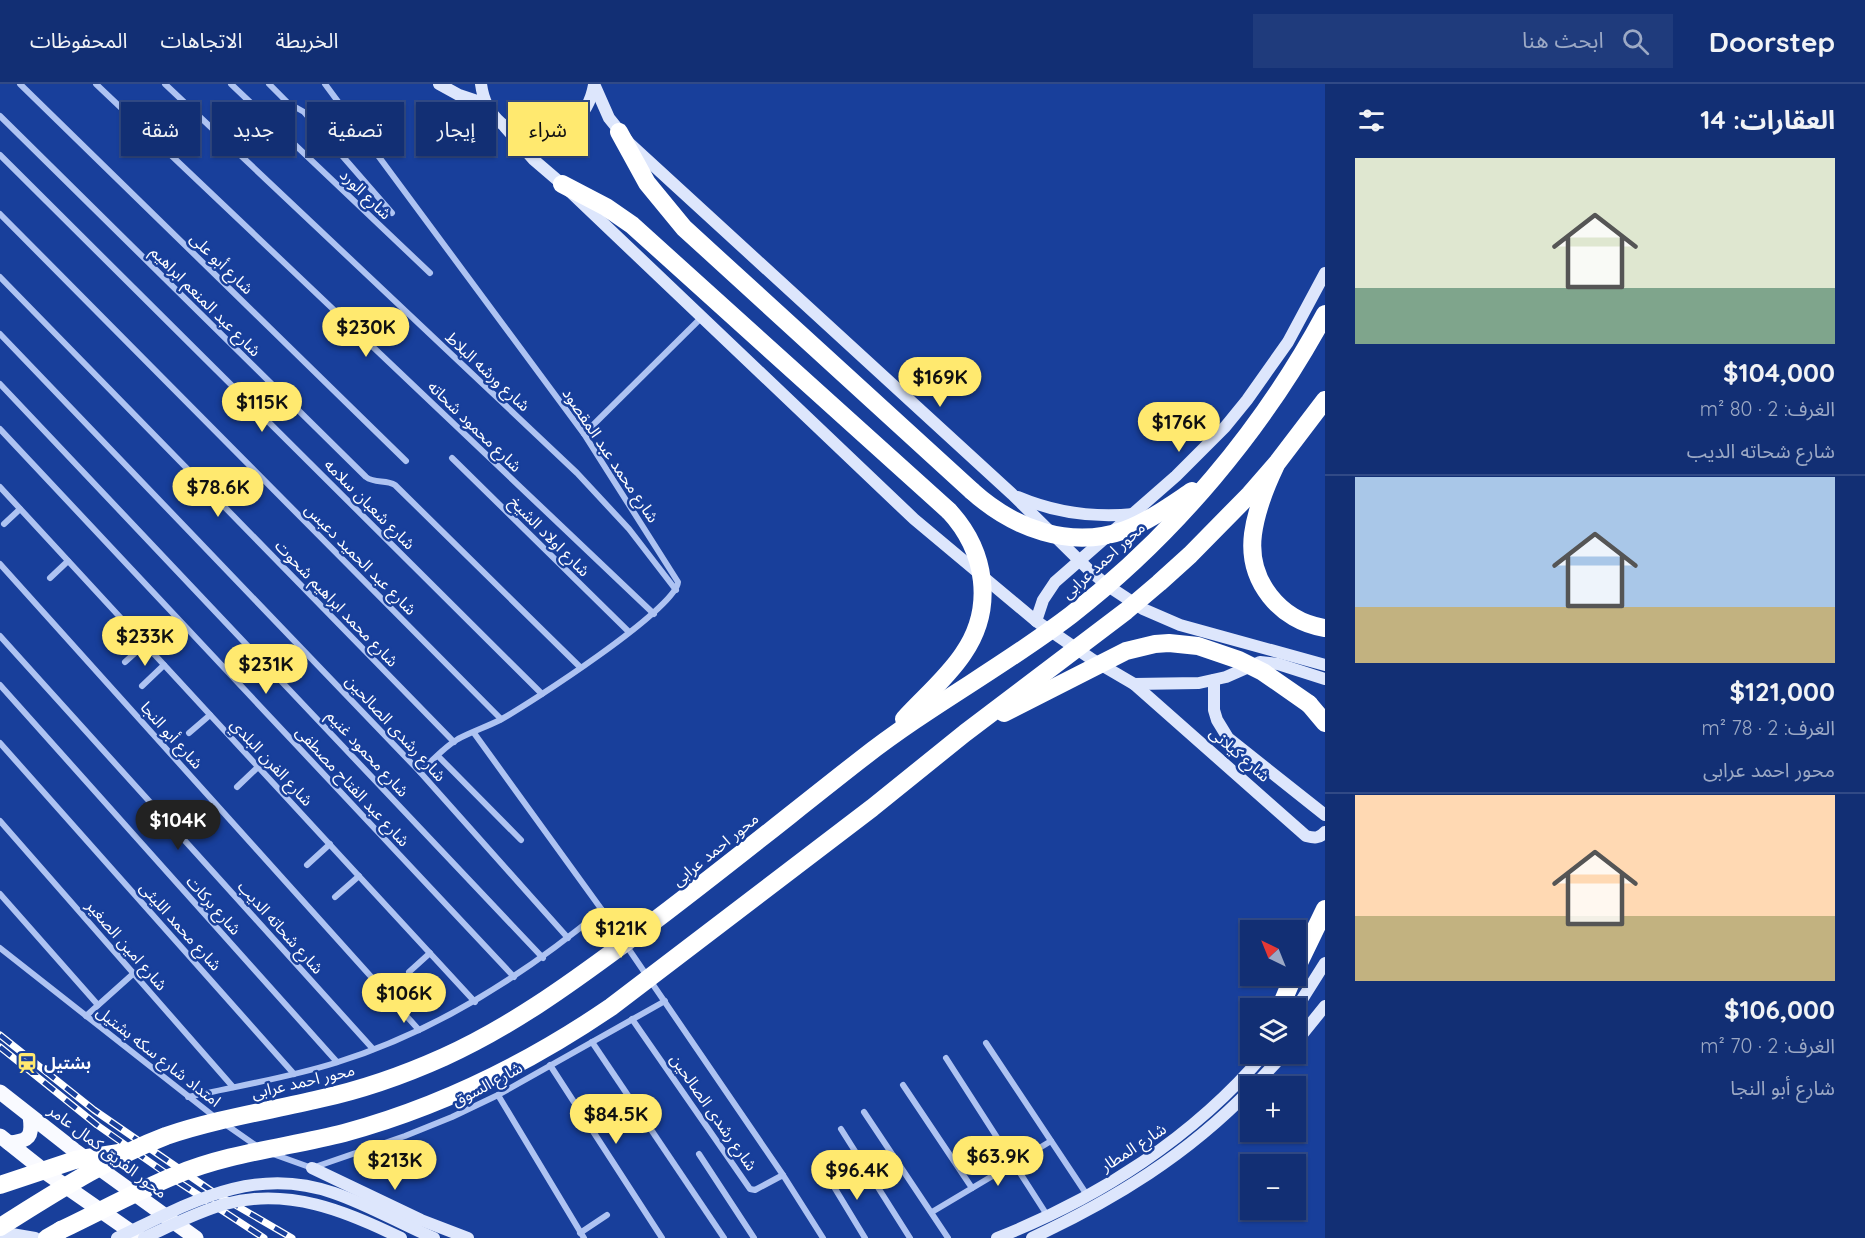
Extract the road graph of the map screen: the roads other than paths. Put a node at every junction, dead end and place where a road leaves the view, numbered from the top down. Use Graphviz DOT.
graph roads {
  1 [pos="20,84"];
  2 [pos="96,84"];
  3 [pos="165,84"];
  4 [pos="231,84"];
  5 [pos="269,84"];
  6 [pos="326,84"];
  7 [pos="439,84"];
  8 [pos="481,84"];
  9 [pos="594,84"];
  10 [pos="480,102"];
  11 [pos="486,102"];
  12 [pos="0,116"];
  13 [pos="496,119"];
  14 [pos="505,127"];
  15 [pos="619,132"];
  16 [pos="0,155"];
  17 [pos="562,184"];
  18 [pos="392,213"];
  19 [pos="0,214"];
  20 [pos="430,273"];
  21 [pos="1325,273"];
  22 [pos="0,277"];
  23 [pos="1325,314"];
  24 [pos="702,317"];
  25 [pos="0,334"];
  26 [pos="0,384"];
  27 [pos="1325,400"];
  28 [pos="0,429"];
  29 [pos="584,434"];
  30 [pos="452,458"];
  31 [pos="406,461"];
  32 [pos="1277,463"];
  33 [pos="1209,480"];
  34 [pos="0,487"];
  35 [pos="1012,494"];
  36 [pos="20,509"];
  37 [pos="1134,514"];
  38 [pos="4,524"];
  39 [pos="68,561"];
  40 [pos="1079,561"];
  41 [pos="0,564"];
  42 [pos="50,578"];
  43 [pos="676,590"];
  44 [pos="654,614"];
  45 [pos="1036,621"];
  46 [pos="1325,628"];
  47 [pos="629,632"];
  48 [pos="0,636"];
  49 [pos="145,644"];
  50 [pos="125,662"];
  51 [pos="164,665"];
  52 [pos="1325,665"];
  53 [pos="580,667"];
  54 [pos="1325,679"];
  55 [pos="1214,680"];
  56 [pos="1134,684"];
  57 [pos="0,685"];
  58 [pos="142,686"];
  59 [pos="542,694"];
  60 [pos="210,715"];
  61 [pos="501,719"];
  62 [pos="1325,723"];
  63 [pos="189,733"];
  64 [pos="474,733"];
  65 [pos="965,733"];
  66 [pos="0,742"];
  67 [pos="454,742"];
  68 [pos="881,743"];
  69 [pos="438,756"];
  70 [pos="258,767"];
  71 [pos="420,772"];
  72 [pos="237,788"];
  73 [pos="1325,815"];
  74 [pos="0,821"];
  75 [pos="1325,832"];
  76 [pos="521,840"];
  77 [pos="330,844"];
  78 [pos="306,865"];
  79 [pos="359,876"];
  80 [pos="0,894"];
  81 [pos="335,897"];
  82 [pos="1325,909"];
  83 [pos="602,910"];
  84 [pos="568,938"];
  85 [pos="0,948"];
  86 [pos="1306,948"];
  87 [pos="430,953"];
  88 [pos="543,958"];
  89 [pos="1325,963"];
  90 [pos="409,972"];
  91 [pos="134,973"];
  92 [pos="514,977"];
  93 [pos="1303,998"];
  94 [pos="665,1001"];
  95 [pos="475,1002"];
  96 [pos="98,1005"];
  97 [pos="1325,1006"];
  98 [pos="86,1016"];
  99 [pos="632,1019"];
  100 [pos="419,1030"];
  101 [pos="1306,1030"];
  102 [pos="592,1042"];
  103 [pos="986,1043"];
  104 [pos="373,1050"];
  105 [pos="946,1058"];
  106 [pos="337,1062"];
  107 [pos="1254,1064"];
  108 [pos="1274,1064"];
  109 [pos="550,1065"];
  110 [pos="294,1074"];
  111 [pos="1263,1076"];
  112 [pos="903,1085"];
  113 [pos="233,1087"];
  114 [pos="0,1092"];
  115 [pos="498,1095"];
  116 [pos="188,1097"];
  117 [pos="1240,1100"];
  118 [pos="864,1112"];
  119 [pos="30,1116"];
  120 [pos="841,1129"];
  121 [pos="4,1140"];
  122 [pos="1051,1141"];
  123 [pos="74,1150"];
  124 [pos="129,1151"];
  125 [pos="699,1154"];
  126 [pos="1014,1163"];
  127 [pos="312,1168"];
  128 [pos="48,1174"];
  129 [pos="783,1175"];
  130 [pos="828,1177"];
  131 [pos="0,1185"];
  132 [pos="972,1188"];
  133 [pos="1087,1196"];
  134 [pos="932,1212"];
  135 [pos="607,1215"];
  136 [pos="1047,1216"];
  137 [pos="0,1230"];
  138 [pos="582,1235"];
  139 [pos="35,1238"];
  140 [pos="47,1238"];
  141 [pos="117,1238"];
  142 [pos="140,1238"];
  143 [pos="144,1238"];
  144 [pos="196,1238"];
  145 [pos="402,1238"];
  146 [pos="434,1238"];
  147 [pos="468,1238"];
  148 [pos="662,1238"];
  149 [pos="724,1238"];
  150 [pos="754,1238"];
  151 [pos="823,1238"];
  152 [pos="865,1238"];
  153 [pos="910,1238"];
  154 [pos="948,1238"];
  155 [pos="997,1238"];
  156 [pos="1032,1238"];
  1 -- 31 [label="street, شارع أبو على"];
  2 -- 44 [label="street, شارع محمود شحاته"];
  3 -- 43 [label="street, شارع ورشه البلاط"];
  4 -- 20 [label="street, شارع الورد"];
  5 -- 18 [label="street"];
  6 -- 29 [label="street, شارع محمد عبد المقصود"];
  7 -- 10 [label="street"];
  8 -- 11 [label="street"];
  9 -- 14 [label="street"];
  9 -- 15 [label="street"];
  12 -- 53 [label="street, شارع عبد المنعم ابراهيم"];
  13 -- 14 [label="street"];
  14 -- 17 [label="street"];
  15 -- 33 [label="highway, bridge"];
  15 -- 35 [label="street"];
  16 -- 59 [label="street, شارع شعبان سلامه"];
  17 -- 24 [label="street"];
  17 -- 68 [label="highway, bridge"];
  19 -- 61 [label="street, شارع عبد الحميد دعبس"];
  21 -- 37 [label="street"];
  22 -- 67 [label="street, شارع محمد ابراهيم شحوت"];
  23 -- 33 [label="highway, محور احمد عرابى, bridge"];
  24 -- 29 [label="street"];
  24 -- 45 [label="street"];
  25 -- 71 [label="street, شارع رشدى الصالحين"];
  26 -- 88 [label="street, شارع محمود غنيم"];
  27 -- 32 [label="highway, bridge"];
  28 -- 92 [label="street, شارع عبد الفتاح مصطفى"];
  29 -- 43 [label="street, شارع محمد عبد المقصود"];
  30 -- 47 [label="street, شارع اولاد الشيخ"];
  32 -- 46 [label="highway"];
  32 -- 65 [label="highway, bridge"];
  33 -- 68 [label="highway, محور احمد عرابى, bridge"];
  34 -- 36 [label="street, شارع الفرن البلدي"];
  35 -- 37 [label="street"];
  35 -- 40 [label="street"];
  36 -- 38 [label="street"];
  36 -- 39 [label="street, شارع الفرن البلدي"];
  37 -- 40 [label="street"];
  39 -- 42 [label="street"];
  39 -- 49 [label="street, شارع الفرن البلدي"];
  40 -- 45 [label="street"];
  40 -- 52 [label="street"];
  41 -- 100 [label="street, شارع أبو النجا"];
  43 -- 44 [label="street"];
  44 -- 47 [label="street"];
  45 -- 56 [label="street"];
  47 -- 53 [label="street"];
  48 -- 104 [label="street, شارع شحاته الديب"];
  49 -- 50 [label="street"];
  49 -- 51 [label="street, شارع الفرن البلدي"];
  51 -- 58 [label="street"];
  51 -- 60 [label="street, شارع الفرن البلدي"];
  53 -- 59 [label="street"];
  54 -- 55 [label="street"];
  55 -- 56 [label="street"];
  55 -- 73 [label="street, شارع كيلانى"];
  56 -- 75 [label="street, شارع كيلانى"];
  57 -- 106 [label="street, شارع بركات"];
  59 -- 61 [label="street"];
  60 -- 63 [label="street"];
  60 -- 70 [label="street, شارع الفرن البلدي"];
  61 -- 64 [label="street"];
  62 -- 65 [label="highway, bridge"];
  64 -- 67 [label="street"];
  64 -- 83 [label="street"];
  65 -- 140 [label="highway, bridge"];
  66 -- 110 [label="street, شارع محمد الليثى"];
  67 -- 69 [label="street"];
  68 -- 124 [label="highway, محور احمد عرابى, bridge"];
  69 -- 71 [label="street"];
  69 -- 76 [label="street"];
  70 -- 72 [label="street"];
  70 -- 77 [label="street, شارع الفرن البلدي"];
  71 -- 84 [label="street, شارع رشدى الصالحين"];
  74 -- 91 [label="street, شارع امين الصغير"];
  77 -- 78 [label="street"];
  77 -- 79 [label="street, شارع الفرن البلدي"];
  79 -- 81 [label="street"];
  79 -- 87 [label="street, شارع الفرن البلدي"];
  80 -- 96 [label="street"];
  82 -- 86 [label="highway"];
  83 -- 84 [label="street"];
  83 -- 94 [label="street"];
  84 -- 88 [label="street"];
  85 -- 98 [label="street, امتداد شارع سكه بشتيل"];
  87 -- 90 [label="street"];
  87 -- 95 [label="street, شارع الفرن البلدي"];
  88 -- 92 [label="street"];
  89 -- 93 [label="street"];
  91 -- 96 [label="street"];
  91 -- 113 [label="street, شارع امين الصغير"];
  92 -- 95 [label="street"];
  94 -- 99 [label="street, شارع السوق"];
  94 -- 129 [label="street"];
  95 -- 100 [label="street"];
  96 -- 98 [label="street"];
  97 -- 101 [label="street"];
  98 -- 116 [label="street, امتداد شارع سكه بشتيل"];
  99 -- 102 [label="street, شارع السوق"];
  99 -- 129 [label="street, شارع رشدى الصالحين"];
  100 -- 104 [label="street"];
  102 -- 109 [label="street, شارع السوق"];
  102 -- 149 [label="street"];
  103 -- 122 [label="street"];
  104 -- 106 [label="street"];
  105 -- 126 [label="street"];
  106 -- 110 [label="street"];
  107 -- 133 [label="street, شارع المطار"];
  108 -- 111 [label="street, شارع المطار"];
  109 -- 115 [label="street, شارع السوق"];
  109 -- 148 [label="street"];
  110 -- 113 [label="street"];
  112 -- 132 [label="street"];
  113 -- 116 [label="street"];
  114 -- 119 [label="main road, محور الفريق كمال عامر"];
  115 -- 127 [label="street, شارع السوق"];
  115 -- 138 [label="street"];
  116 -- 127 [label="street, امتداد شارع سكه بشتيل"];
  117 -- 156 [label="street, شارع المطار"];
  118 -- 134 [label="street"];
  119 -- 121 [label="main road"];
  119 -- 123 [label="main road, محور الفريق كمال عامر"];
  120 -- 153 [label="street"];
  121 -- 128 [label="main road"];
  122 -- 126 [label="street"];
  122 -- 133 [label="street"];
  123 -- 128 [label="main road"];
  123 -- 144 [label="main road, محور الفريق كمال عامر"];
  124 -- 131 [label="highway, bridge"];
  124 -- 137 [label="highway, محور احمد عرابى, bridge"];
  125 -- 150 [label="street"];
  126 -- 132 [label="street"];
  126 -- 136 [label="street"];
  127 -- 147 [label="street"];
  128 -- 142 [label="main road"];
  129 -- 151 [label="street, شارع رشدى الصالحين"];
  130 -- 152 [label="street"];
  132 -- 134 [label="street"];
  133 -- 136 [label="street, شارع المطار"];
  134 -- 154 [label="street"];
  135 -- 138 [label="street"];
  136 -- 155 [label="street, شارع المطار"];
  137 -- 139 [label="street"];
  141 -- 146 [label="street, bridge"];
  143 -- 145 [label="street, bridge"];
}
